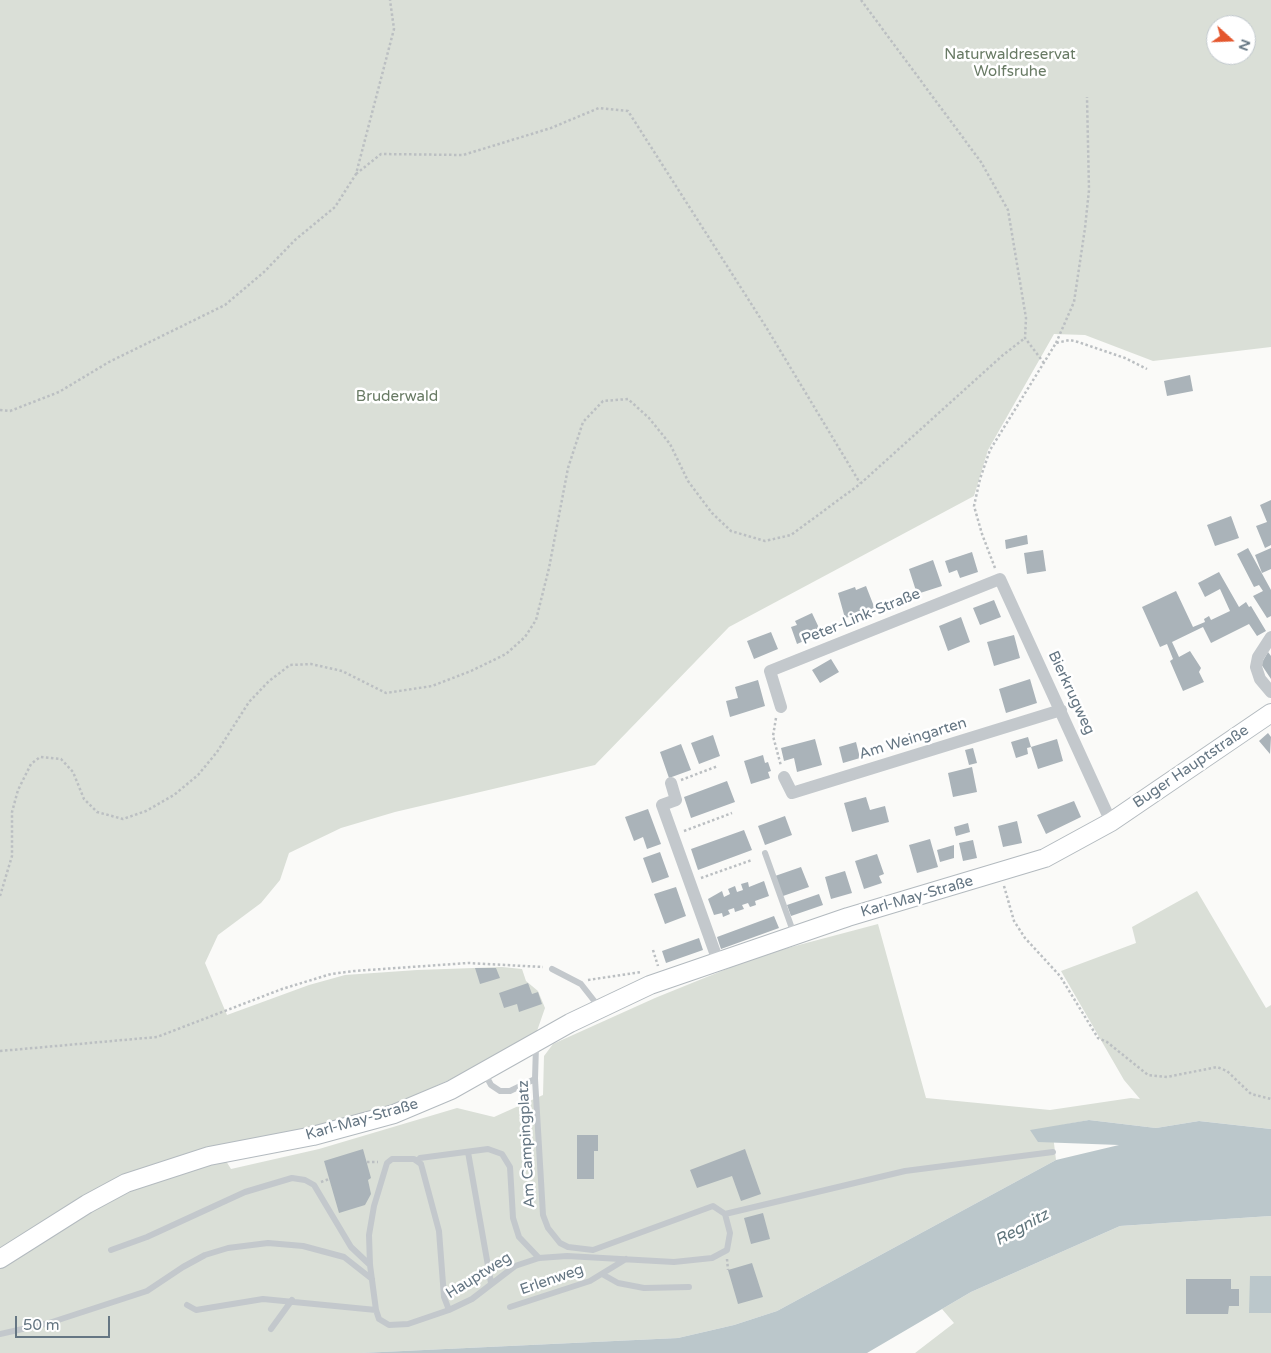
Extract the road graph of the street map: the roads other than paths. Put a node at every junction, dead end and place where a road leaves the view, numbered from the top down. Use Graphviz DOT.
graph roads {
  1 [pos="1000,578"];
  2 [pos="1271,637"];
  3 [pos="1271,692"];
  4 [pos="781,707"];
  5 [pos="1061,710"];
  6 [pos="1271,713"];
  7 [pos="784,777"];
  8 [pos="671,783"];
  9 [pos="1112,822"];
  10 [pos="765,852"];
  11 [pos="794,935"];
  12 [pos="718,961"];
  13 [pos="552,969"];
  14 [pos="600,1008"];
  15 [pos="536,1042"];
  16 [pos="484,1072"];
  17 [pos="535,1079"];
  18 [pos="468,1152"];
  19 [pos="1053,1152"];
  20 [pos="418,1161"];
  21 [pos="725,1214"];
  22 [pos="111,1250"];
  23 [pos="539,1258"];
  24 [pos="626,1259"];
  25 [pos="0,1260"];
  26 [pos="370,1265"];
  27 [pos="602,1274"];
  28 [pos="372,1279"];
  29 [pos="491,1283"];
  30 [pos="689,1287"];
  31 [pos="292,1300"];
  32 [pos="187,1305"];
  33 [pos="510,1308"];
  34 [pos="376,1310"];
  35 [pos="449,1310"];
  36 [pos="271,1329"];
  37 [pos="0,1334"];
  1 -- 4 [label="street, Peter-Link-Straße"];
  1 -- 5 [label="street, Bierkrugweg"];
  2 -- 3 [label="street"];
  5 -- 7 [label="street, Am Weingarten"];
  5 -- 9 [label="street, Bierkrugweg"];
  6 -- 9 [label="street, Buger Hauptstraße"];
  8 -- 12 [label="street"];
  9 -- 11 [label="street, Karl-May-Straße"];
  10 -- 11 [label="lane"];
  11 -- 12 [label="street, Karl-May-Straße"];
  12 -- 14 [label="street, Karl-May-Straße"];
  13 -- 14 [label="lane"];
  14 -- 15 [label="street, Karl-May-Straße"];
  15 -- 16 [label="street, Karl-May-Straße"];
  15 -- 17 [label="lane, Am Campingplatz"];
  16 -- 17 [label="lane"];
  16 -- 25 [label="street, Karl-May-Straße"];
  17 -- 21 [label="lane, Am Campingplatz"];
  18 -- 20 [label="lane"];
  18 -- 23 [label="lane"];
  18 -- 29 [label="lane"];
  19 -- 21 [label="lane"];
  20 -- 26 [label="lane"];
  20 -- 35 [label="lane"];
  21 -- 24 [label="lane, Hauptweg"];
  22 -- 26 [label="lane"];
  23 -- 24 [label="lane, Hauptweg"];
  23 -- 29 [label="lane, Hauptweg"];
  24 -- 27 [label="lane, Erlenweg"];
  26 -- 28 [label="lane"];
  27 -- 30 [label="lane"];
  27 -- 33 [label="lane, Erlenweg"];
  28 -- 34 [label="lane"];
  28 -- 37 [label="lane"];
  29 -- 35 [label="lane, Hauptweg"];
  31 -- 32 [label="lane"];
  31 -- 34 [label="lane"];
  31 -- 36 [label="lane"];
  34 -- 35 [label="lane, Hauptweg"];
}
